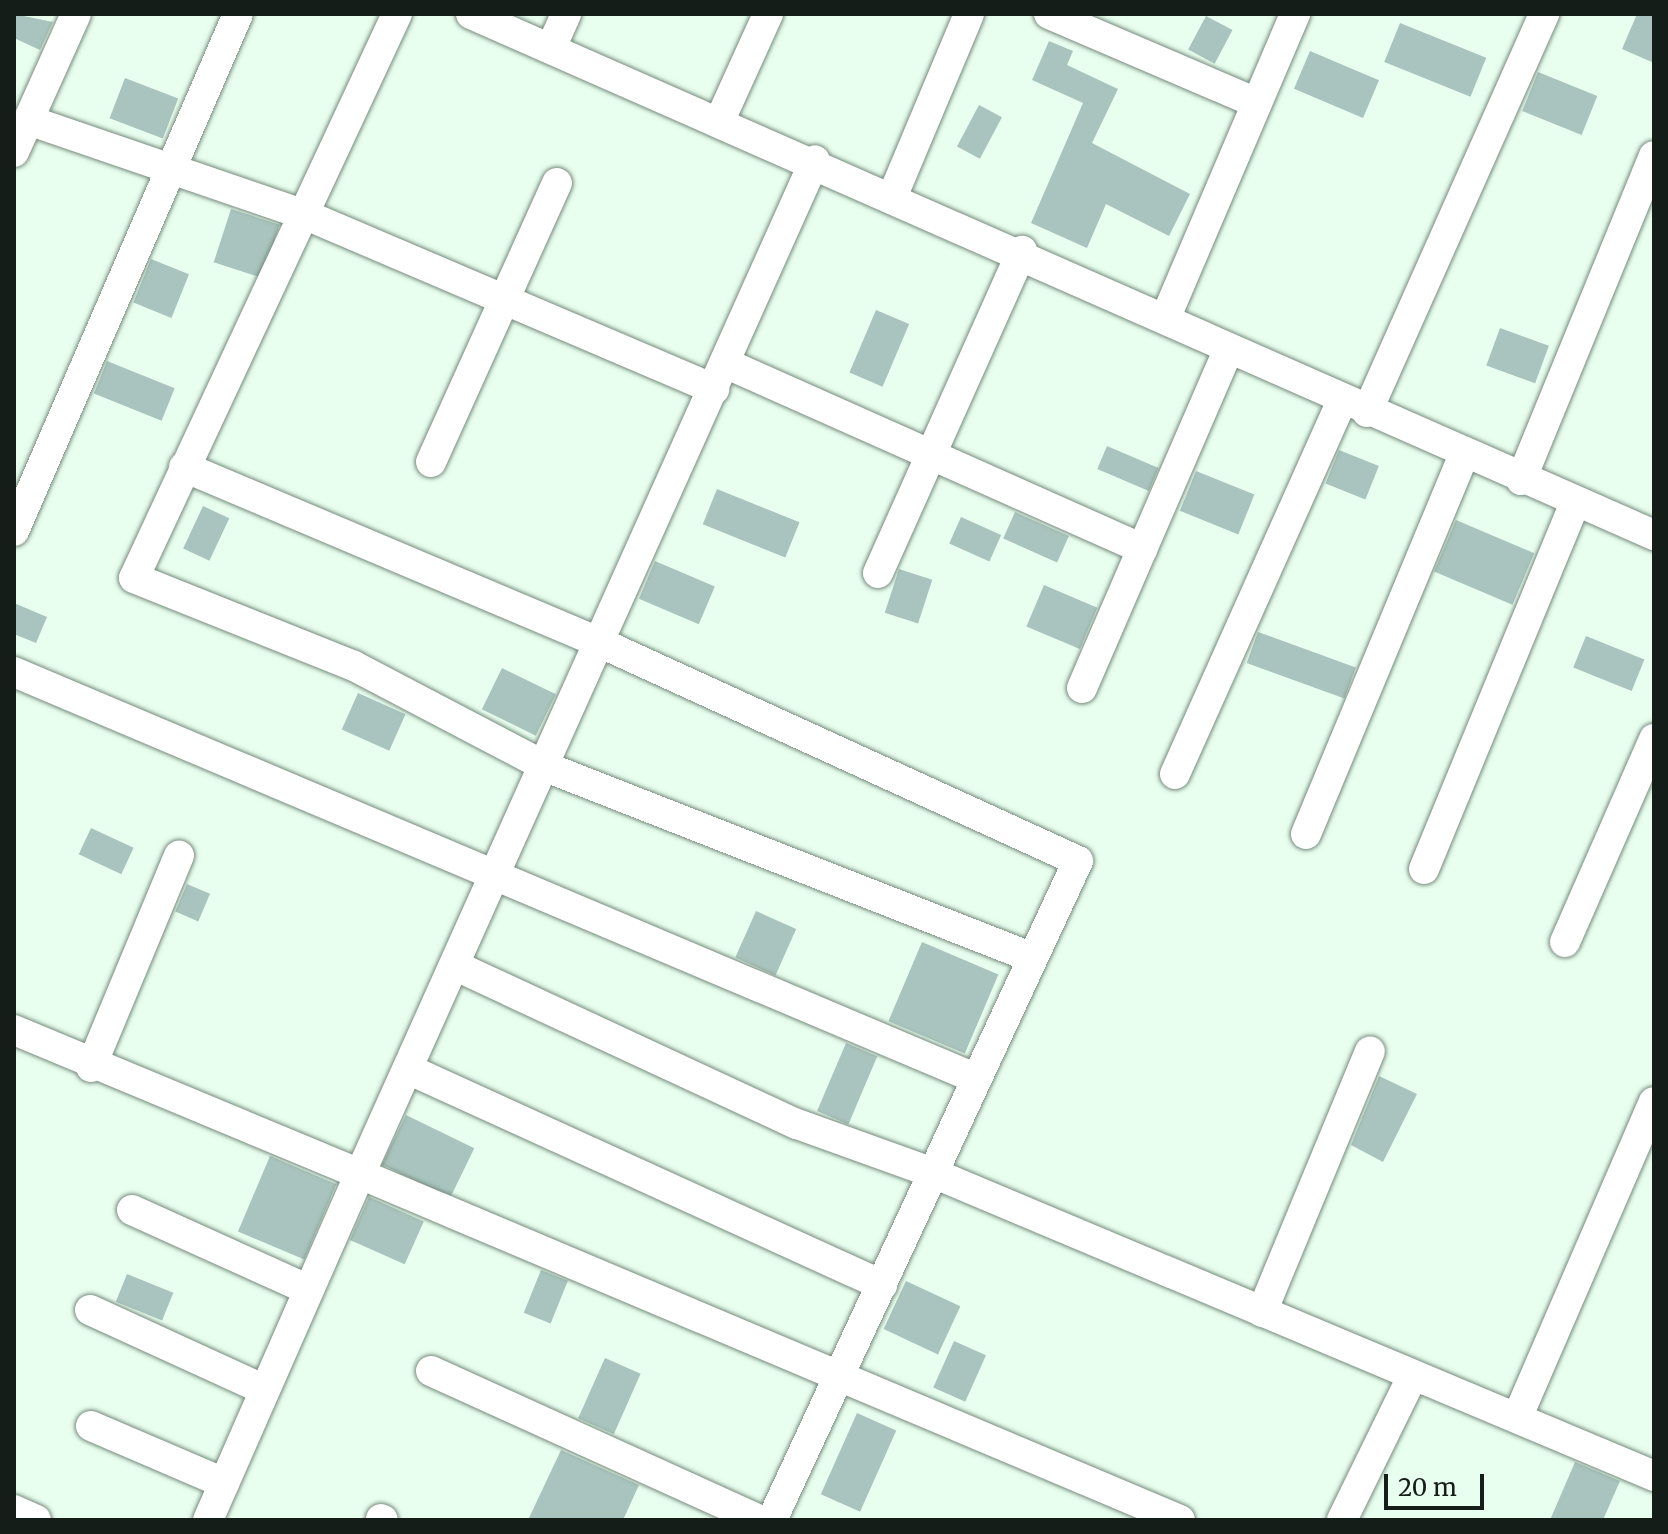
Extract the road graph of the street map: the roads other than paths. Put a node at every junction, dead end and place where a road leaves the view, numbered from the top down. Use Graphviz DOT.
graph roads {
  1 [pos="76,14"];
  2 [pos="238,14"];
  3 [pos="397,14"];
  4 [pos="471,14"];
  5 [pos="566,14"];
  6 [pos="768,14"];
  7 [pos="969,14"];
  8 [pos="1049,14"];
  9 [pos="1295,14"];
  10 [pos="1544,14"];
  11 [pos="551,48"];
  12 [pos="1257,103"];
  13 [pos="28,120"];
  14 [pos="720,120"];
  15 [pos="14,152"];
  16 [pos="1654,156"];
  17 [pos="815,160"];
  18 [pos="174,166"];
  19 [pos="557,183"];
  20 [pos="893,195"];
  21 [pos="306,215"];
  22 [pos="1022,251"];
  23 [pos="503,299"];
  24 [pos="1165,319"];
  25 [pos="1229,349"];
  26 [pos="720,376"];
  27 [pos="1355,406"];
  28 [pos="931,455"];
  29 [pos="1464,455"];
  30 [pos="431,462"];
  31 [pos="184,467"];
  32 [pos="1521,480"];
  33 [pos="1575,502"];
  34 [pos="14,531"];
  35 [pos="1654,535"];
  36 [pos="1142,549"];
  37 [pos="878,573"];
  38 [pos="603,644"];
  39 [pos="14,672"];
  40 [pos="1082,688"];
  41 [pos="1654,739"];
  42 [pos="546,767"];
  43 [pos="1175,774"];
  44 [pos="1306,834"];
  45 [pos="179,856"];
  46 [pos="1424,869"];
  47 [pos="499,871"];
  48 [pos="1565,942"];
  49 [pos="1033,958"];
  50 [pos="456,966"];
  51 [pos="14,1030"];
  52 [pos="1370,1051"];
  53 [pos="91,1067"];
  54 [pos="410,1070"];
  55 [pos="977,1079"];
  56 [pos="1654,1102"];
  57 [pos="933,1173"];
  58 [pos="360,1174"];
  59 [pos="132,1210"];
  60 [pos="882,1285"];
  61 [pos="309,1290"];
  62 [pos="90,1310"];
  63 [pos="1262,1312"];
  64 [pos="431,1371"];
  65 [pos="840,1375"];
  66 [pos="1413,1375"];
  67 [pos="265,1390"];
  68 [pos="1517,1418"];
  69 [pos="91,1426"];
  70 [pos="1654,1476"];
  71 [pos="224,1483"];
  72 [pos="14,1510"];
  73 [pos="36,1520"];
  74 [pos="208,1520"];
  75 [pos="760,1520"];
  76 [pos="772,1520"];
  77 [pos="1180,1520"];
  78 [pos="1342,1520"];
  1 -- 13 [label="street"];
  2 -- 18 [label="street"];
  3 -- 21 [label="street"];
  4 -- 11 [label="street"];
  5 -- 11 [label="street"];
  6 -- 14 [label="street"];
  7 -- 20 [label="street"];
  8 -- 12 [label="street"];
  9 -- 12 [label="street"];
  10 -- 27 [label="street"];
  11 -- 14 [label="street"];
  12 -- 24 [label="street"];
  13 -- 15 [label="street"];
  13 -- 18 [label="street"];
  14 -- 17 [label="street"];
  16 -- 32 [label="street"];
  17 -- 20 [label="street"];
  17 -- 26 [label="street"];
  18 -- 21 [label="street"];
  18 -- 34 [label="street"];
  19 -- 23 [label="street"];
  20 -- 22 [label="street"];
  21 -- 23 [label="street"];
  21 -- 31 [label="street"];
  22 -- 24 [label="street"];
  22 -- 28 [label="street"];
  23 -- 26 [label="street"];
  23 -- 30 [label="street"];
  24 -- 25 [label="street"];
  25 -- 27 [label="street"];
  25 -- 36 [label="street"];
  26 -- 28 [label="street"];
  26 -- 38 [label="street"];
  27 -- 29 [label="street"];
  27 -- 43 [label="street"];
  28 -- 36 [label="street"];
  28 -- 37 [label="street"];
  29 -- 32 [label="street"];
  29 -- 44 [label="street"];
  31 -- 38 [label="street"];
  31 -- 42 [label="street"];
  32 -- 33 [label="street"];
  33 -- 35 [label="street"];
  33 -- 46 [label="street"];
  36 -- 40 [label="street"];
  38 -- 42 [label="street"];
  38 -- 49 [label="street"];
  39 -- 47 [label="street"];
  41 -- 48 [label="street"];
  42 -- 47 [label="street"];
  42 -- 49 [label="street"];
  45 -- 53 [label="street"];
  47 -- 50 [label="street"];
  47 -- 55 [label="street"];
  49 -- 55 [label="street"];
  50 -- 54 [label="street"];
  50 -- 57 [label="street"];
  51 -- 53 [label="street"];
  52 -- 63 [label="street"];
  53 -- 58 [label="street"];
  54 -- 58 [label="street"];
  54 -- 60 [label="street"];
  55 -- 57 [label="street"];
  56 -- 68 [label="street"];
  57 -- 60 [label="street"];
  57 -- 63 [label="street"];
  58 -- 61 [label="street"];
  58 -- 65 [label="street"];
  59 -- 61 [label="street"];
  60 -- 65 [label="street"];
  61 -- 67 [label="street"];
  62 -- 67 [label="street"];
  63 -- 66 [label="street"];
  64 -- 75 [label="street"];
  65 -- 76 [label="street"];
  65 -- 77 [label="street"];
  66 -- 68 [label="street"];
  66 -- 78 [label="street"];
  67 -- 71 [label="street"];
  68 -- 70 [label="street"];
  69 -- 71 [label="street"];
  71 -- 74 [label="street"];
  72 -- 73 [label="street"];
}
